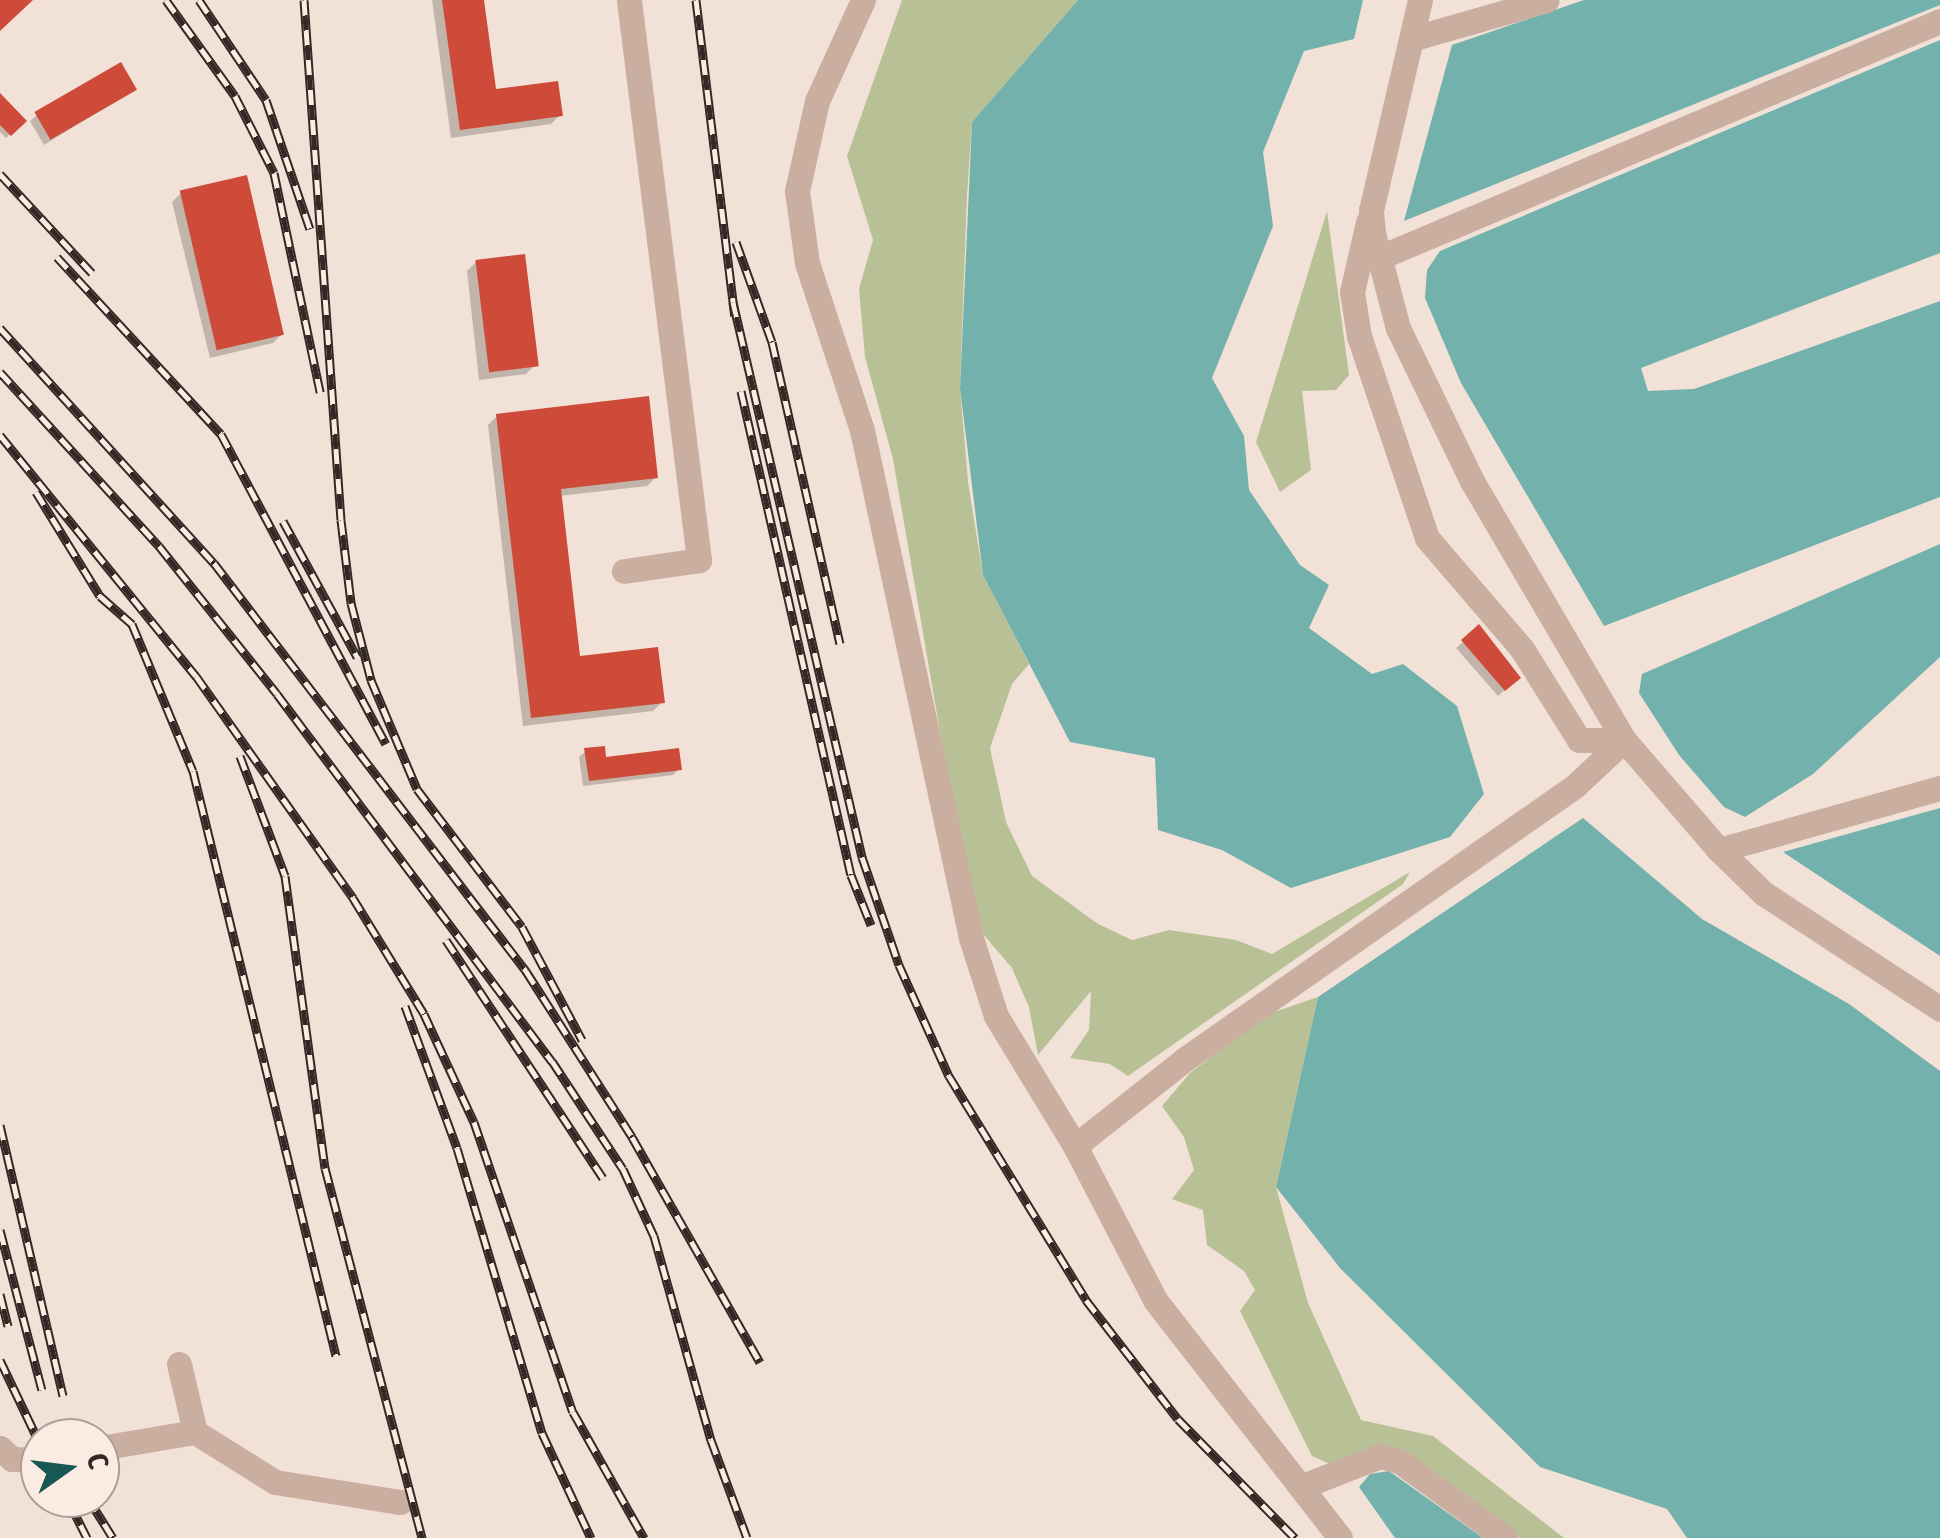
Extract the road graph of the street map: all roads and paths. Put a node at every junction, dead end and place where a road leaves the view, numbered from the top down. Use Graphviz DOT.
graph roads {
  1 [pos="628,0"];
  2 [pos="863,0"];
  3 [pos="1420,0"];
  4 [pos="1547,0"];
  5 [pos="1940,21"];
  6 [pos="1411,39"];
  7 [pos="1371,210"];
  8 [pos="1378,258"];
  9 [pos="624,571"];
  10 [pos="1624,740"];
  11 [pos="1940,788"];
  12 [pos="1719,850"];
  13 [pos="1940,1010"];
  14 [pos="1076,1146"];
  15 [pos="179,1364"];
  16 [pos="194,1432"];
  17 [pos="120,1445"];
  18 [pos="1302,1486"];
  19 [pos="400,1502"];
  20 [pos="1340,1538"];
  21 [pos="1505,1538"];
  1 -- 9 [label="lane"];
  2 -- 14 [label="lane"];
  3 -- 6 [label="lane"];
  4 -- 6 [label="lane"];
  5 -- 8 [label="lane"];
  6 -- 7 [label="lane"];
  7 -- 8 [label="lane"];
  7 -- 10 [label="lane"];
  8 -- 10 [label="lane"];
  10 -- 12 [label="lane"];
  10 -- 14 [label="lane"];
  11 -- 12 [label="lane"];
  12 -- 13 [label="lane"];
  14 -- 18 [label="lane"];
  15 -- 16 [label="lane"];
  16 -- 17 [label="lane"];
  16 -- 19 [label="lane"];
  18 -- 20 [label="lane"];
  18 -- 21 [label="lane"];
}
